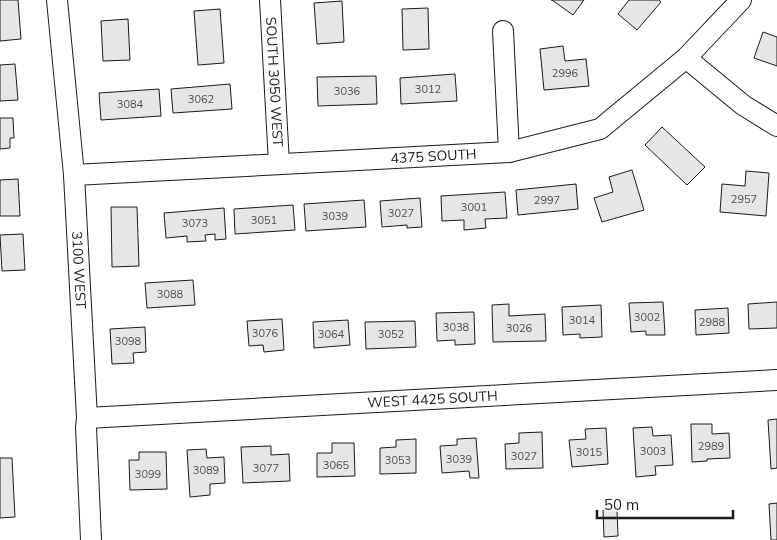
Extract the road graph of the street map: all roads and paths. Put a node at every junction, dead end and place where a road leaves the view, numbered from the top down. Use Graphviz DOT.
graph roads {
  1 [pos="57,0"];
  2 [pos="270,0"];
  3 [pos="741,0"];
  4 [pos="503,31"];
  5 [pos="686,58"];
  6 [pos="777,126"];
  7 [pos="509,152"];
  8 [pos="278,164"];
  9 [pos="74,175"];
  10 [pos="777,380"];
  11 [pos="87,418"];
  12 [pos="91,540"];
  1 -- 9 [label="street, 3100 WEST"];
  2 -- 8 [label="street, SOUTH 3050 WEST"];
  3 -- 5 [label="street, 4375 SOUTH"];
  4 -- 7 [label="street"];
  5 -- 6 [label="street"];
  5 -- 7 [label="street, 4375 SOUTH"];
  7 -- 8 [label="street, 4375 SOUTH"];
  8 -- 9 [label="street, 4375 SOUTH"];
  9 -- 11 [label="street, 3100 WEST"];
  10 -- 11 [label="street, WEST 4425 SOUTH"];
  11 -- 12 [label="street, 3100 WEST"];
}
